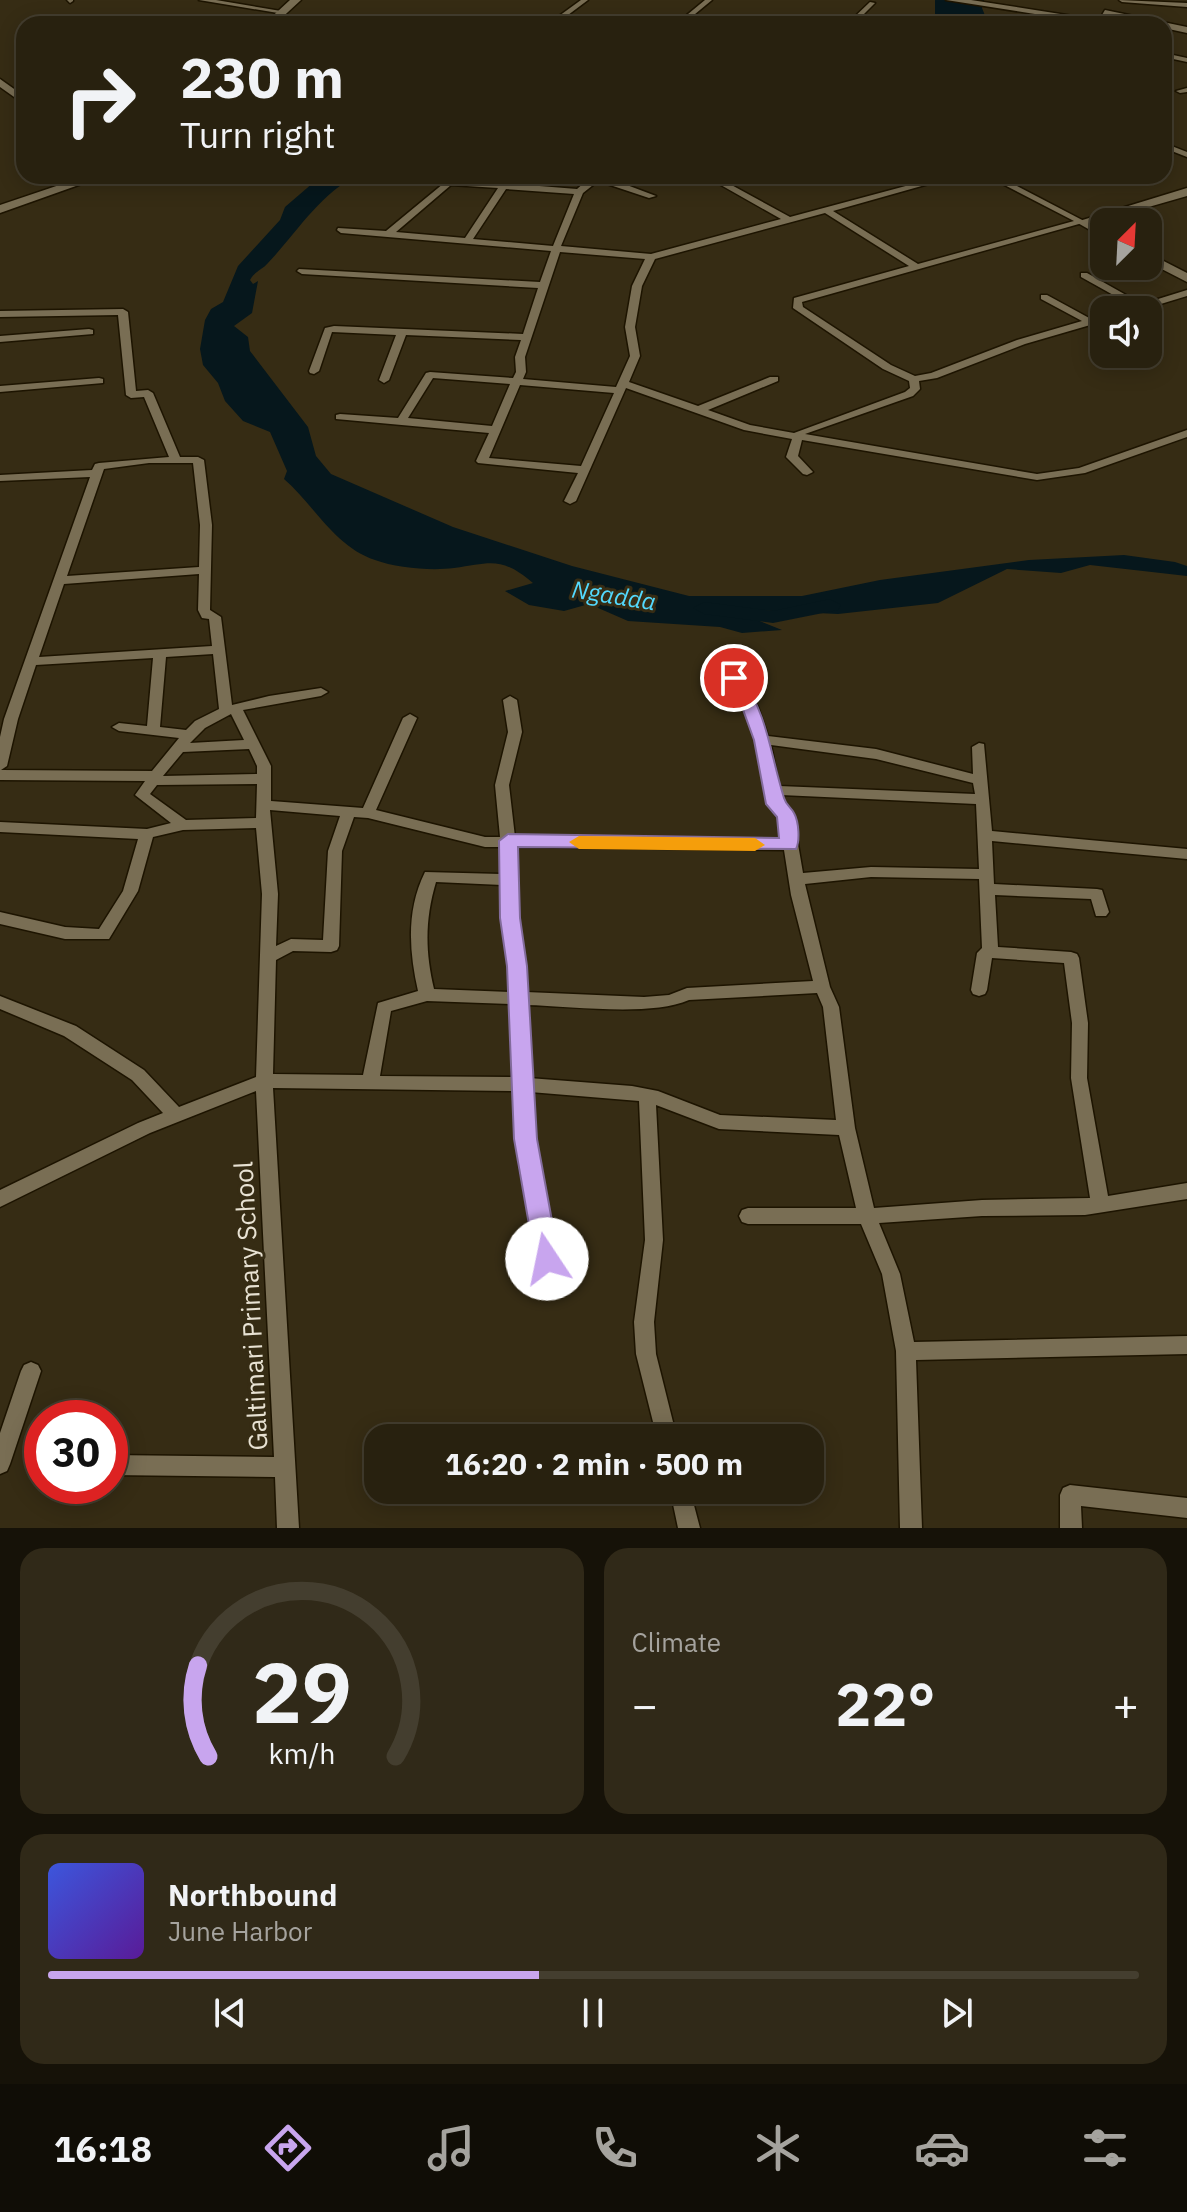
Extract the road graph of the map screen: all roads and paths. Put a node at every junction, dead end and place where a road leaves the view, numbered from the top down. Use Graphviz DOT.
graph roads {
  1 [pos="202,0"];
  2 [pos="296,0"];
  3 [pos="585,0"];
  4 [pos="709,0"];
  5 [pos="951,0"];
  6 [pos="1022,0"];
  7 [pos="1120,0"];
  8 [pos="872,3"];
  9 [pos="1187,5"];
  10 [pos="284,12"];
  11 [pos="1111,14"];
  12 [pos="279,16"];
  13 [pos="562,16"];
  14 [pos="689,16"];
  15 [pos="858,16"];
  16 [pos="1063,16"];
  17 [pos="1119,16"];
  18 [pos="0,82"];
  19 [pos="5,91"];
  20 [pos="73,184"];
  21 [pos="75,184"];
  22 [pos="446,184"];
  23 [pos="499,184"];
  24 [pos="589,184"];
  25 [pos="618,184"];
  26 [pos="724,184"];
  27 [pos="923,184"];
  28 [pos="1007,184"];
  29 [pos="504,185"];
  30 [pos="69,186"];
  31 [pos="579,192"];
  32 [pos="1187,192"];
  33 [pos="652,196"];
  34 [pos="0,209"];
  35 [pos="826,210"];
  36 [pos="789,220"];
  37 [pos="1082,222"];
  38 [pos="1090,226"];
  39 [pos="341,230"];
  40 [pos="388,234"];
  41 [pos="468,240"];
  42 [pos="558,247"];
  43 [pos="651,257"];
  44 [pos="1162,265"];
  45 [pos="916,267"];
  46 [pos="302,271"];
  47 [pos="1084,275"];
  48 [pos="1187,278"];
  49 [pos="543,285"];
  50 [pos="1187,293"];
  51 [pos="1116,296"];
  52 [pos="1044,297"];
  53 [pos="1162,301"];
  54 [pos="0,314"];
  55 [pos="1090,322"];
  56 [pos="89,332"];
  57 [pos="402,333"];
  58 [pos="526,337"];
  59 [pos="0,339"];
  60 [pos="314,371"];
  61 [pos="774,379"];
  62 [pos="914,379"];
  63 [pos="384,380"];
  64 [pos="517,380"];
  65 [pos="99,381"];
  66 [pos="622,386"];
  67 [pos="0,389"];
  68 [pos="699,410"];
  69 [pos="340,417"];
  70 [pos="401,421"];
  71 [pos="495,430"];
  72 [pos="1187,433"];
  73 [pos="796,435"];
  74 [pos="175,459"];
  75 [pos="585,470"];
  76 [pos="807,472"];
  77 [pos="97,473"];
  78 [pos="0,478"];
  79 [pos="570,501"];
  80 [pos="205,570"];
  81 [pos="62,580"];
  82 [pos="218,650"];
  83 [pos="732,655"];
  84 [pos="160,656"];
  85 [pos="34,661"];
  86 [pos="321,692"];
  87 [pos="510,700"];
  88 [pos="237,711"];
  89 [pos="410,718"];
  90 [pos="6,719"];
  91 [pos="119,727"];
  92 [pos="153,731"];
  93 [pos="189,735"];
  94 [pos="763,740"];
  95 [pos="255,744"];
  96 [pos="979,747"];
  97 [pos="178,748"];
  98 [pos="0,766"];
  99 [pos="0,775"];
  100 [pos="156,776"];
  101 [pos="265,779"];
  102 [pos="980,780"];
  103 [pos="773,790"];
  104 [pos="983,799"];
  105 [pos="266,805"];
  106 [pos="348,812"];
  107 [pos="368,813"];
  108 [pos="263,823"];
  109 [pos="183,825"];
  110 [pos="0,827"];
  111 [pos="147,834"];
  112 [pos="983,835"];
  113 [pos="508,841"];
  114 [pos="789,845"];
  115 [pos="1187,854"];
  116 [pos="796,879"];
  117 [pos="510,880"];
  118 [pos="986,881"];
  119 [pos="1101,912"];
  120 [pos="0,918"];
  121 [pos="990,952"];
  122 [pos="268,957"];
  123 [pos="822,987"];
  124 [pos="979,990"];
  125 [pos="427,995"];
  126 [pos="517,996"];
  127 [pos="0,1002"];
  128 [pos="264,1081"];
  129 [pos="370,1083"];
  130 [pos="521,1084"];
  131 [pos="647,1098"];
  132 [pos="176,1115"];
  133 [pos="846,1128"];
  134 [pos="1187,1191"];
  135 [pos="0,1199"];
  136 [pos="1100,1205"];
  137 [pos="748,1216"];
  138 [pos="867,1216"];
  139 [pos="553,1290"];
  140 [pos="1187,1345"];
  141 [pos="906,1351"];
  142 [pos="31,1371"];
  143 [pos="664,1424"];
  144 [pos="5,1435"];
  145 [pos="0,1464"];
  146 [pos="128,1465"];
  147 [pos="285,1467"];
  148 [pos="683,1504"];
  149 [pos="1187,1508"];
  150 [pos="288,1528"];
  151 [pos="689,1528"];
  152 [pos="911,1528"];
  153 [pos="1071,1528"];
  1 -- 10 [label="street"];
  2 -- 10 [label="street"];
  3 -- 13 [label="street"];
  4 -- 14 [label="street"];
  5 -- 16 [label="street"];
  6 -- 11 [label="street"];
  7 -- 9 [label="street"];
  7 -- 11 [label="street"];
  8 -- 15 [label="street"];
  10 -- 12 [label="street"];
  11 -- 17 [label="street"];
  18 -- 19 [label="street"];
  20 -- 30 [label="street"];
  21 -- 30 [label="street"];
  22 -- 40 [label="street"];
  23 -- 29 [label="street"];
  24 -- 31 [label="street"];
  25 -- 33 [label="street"];
  26 -- 36 [label="street"];
  27 -- 35 [label="street"];
  28 -- 37 [label="street"];
  29 -- 31 [label="street"];
  29 -- 41 [label="street"];
  30 -- 34 [label="street"];
  31 -- 42 [label="street"];
  32 -- 37 [label="street"];
  35 -- 36 [label="street"];
  35 -- 45 [label="street"];
  36 -- 43 [label="street"];
  37 -- 38 [label="street"];
  37 -- 45 [label="street"];
  39 -- 40 [label="street"];
  40 -- 41 [label="street"];
  41 -- 42 [label="street"];
  42 -- 43 [label="street"];
  42 -- 49 [label="street"];
  43 -- 66 [label="street"];
  44 -- 48 [label="street"];
  45 -- 62 [label="street"];
  46 -- 49 [label="street"];
  47 -- 51 [label="street"];
  49 -- 58 [label="street"];
  50 -- 53 [label="street"];
  52 -- 55 [label="street"];
  54 -- 74 [label="street"];
  55 -- 62 [label="street"];
  56 -- 59 [label="street"];
  57 -- 58 [label="street"];
  57 -- 60 [label="street"];
  57 -- 63 [label="street"];
  58 -- 64 [label="street"];
  61 -- 68 [label="street"];
  62 -- 73 [label="street"];
  64 -- 66 [label="street"];
  64 -- 70 [label="street"];
  64 -- 71 [label="street"];
  65 -- 67 [label="street"];
  66 -- 68 [label="street"];
  66 -- 75 [label="street"];
  68 -- 73 [label="street"];
  69 -- 70 [label="street"];
  70 -- 71 [label="street"];
  71 -- 75 [label="street"];
  72 -- 73 [label="street"];
  73 -- 76 [label="street"];
  74 -- 77 [label="street"];
  74 -- 80 [label="street"];
  75 -- 79 [label="street"];
  77 -- 78 [label="street"];
  77 -- 81 [label="street"];
  80 -- 81 [label="street"];
  80 -- 82 [label="street"];
  81 -- 85 [label="street"];
  82 -- 84 [label="street"];
  82 -- 88 [label="street, Galtimari Primary School"];
  83 -- 94 [label="street"];
  84 -- 85 [label="street"];
  84 -- 92 [label="street"];
  85 -- 90 [label="street"];
  86 -- 88 [label="street"];
  87 -- 113 [label="street"];
  88 -- 93 [label="street"];
  88 -- 95 [label="street, Galtimari Primary School"];
  89 -- 107 [label="street"];
  90 -- 98 [label="street"];
  91 -- 92 [label="street"];
  92 -- 93 [label="street"];
  93 -- 97 [label="street"];
  94 -- 102 [label="street"];
  94 -- 103 [label="street"];
  95 -- 97 [label="street"];
  95 -- 101 [label="street, Galtimari Primary School"];
  96 -- 102 [label="street"];
  97 -- 100 [label="street"];
  99 -- 100 [label="street"];
  100 -- 101 [label="street"];
  100 -- 109 [label="street"];
  101 -- 105 [label="street, Galtimari Primary School"];
  102 -- 104 [label="street"];
  103 -- 104 [label="street"];
  103 -- 114 [label="street"];
  104 -- 112 [label="street"];
  105 -- 106 [label="street"];
  105 -- 108 [label="street, Galtimari Primary School"];
  106 -- 107 [label="street"];
  106 -- 122 [label="street"];
  107 -- 113 [label="street"];
  108 -- 109 [label="street"];
  108 -- 122 [label="street, Galtimari Primary School"];
  109 -- 111 [label="street"];
  110 -- 111 [label="street"];
  111 -- 120 [label="street"];
  112 -- 115 [label="street"];
  112 -- 118 [label="street"];
  113 -- 114 [label="street"];
  113 -- 117 [label="street"];
  114 -- 116 [label="street"];
  116 -- 118 [label="street"];
  116 -- 123 [label="street"];
  117 -- 125 [label="street"];
  117 -- 126 [label="street"];
  118 -- 119 [label="street"];
  118 -- 121 [label="street"];
  121 -- 124 [label="street"];
  121 -- 136 [label="street"];
  122 -- 128 [label="street, Galtimari Primary School"];
  123 -- 126 [label="street"];
  123 -- 133 [label="street"];
  125 -- 126 [label="street"];
  125 -- 129 [label="street"];
  126 -- 130 [label="street"];
  127 -- 132 [label="street"];
  128 -- 129 [label="street"];
  128 -- 132 [label="street"];
  128 -- 147 [label="street, Galtimari Primary School"];
  129 -- 130 [label="street"];
  130 -- 131 [label="street"];
  130 -- 139 [label="street"];
  131 -- 133 [label="street"];
  131 -- 143 [label="street"];
  132 -- 135 [label="street"];
  133 -- 138 [label="street"];
  134 -- 136 [label="street"];
  136 -- 138 [label="street"];
  137 -- 138 [label="street"];
  138 -- 141 [label="street"];
  140 -- 141 [label="street"];
  141 -- 152 [label="street"];
  142 -- 144 [label="street"];
  144 -- 145 [label="street"];
  146 -- 147 [label="street"];
  147 -- 150 [label="street, Galtimari Primary School"];
  148 -- 151 [label="street"];
  149 -- 153 [label="street"];
}
